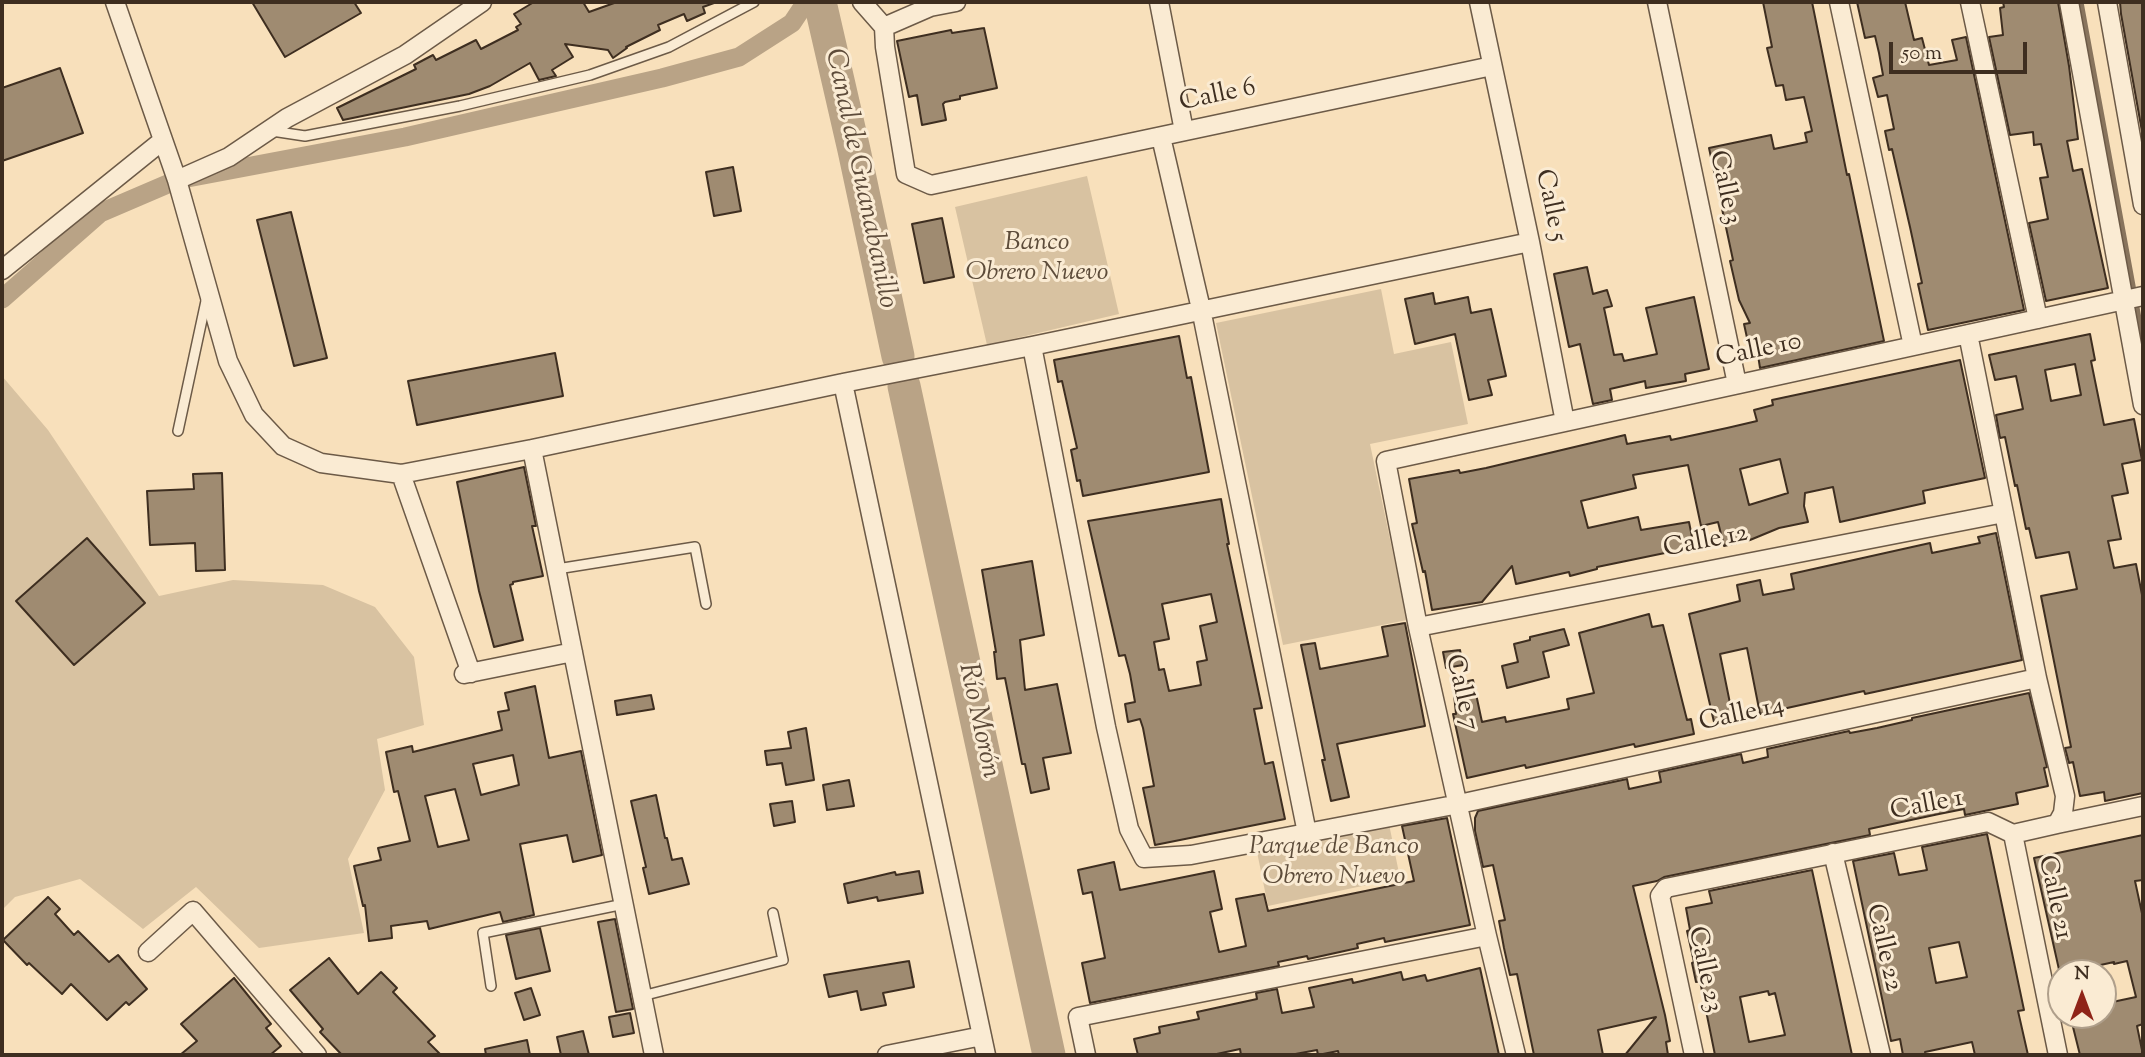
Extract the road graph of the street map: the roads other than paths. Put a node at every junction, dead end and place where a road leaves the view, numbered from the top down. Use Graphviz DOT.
graph roads {
  1 [pos="115,2"];
  2 [pos="482,2"];
  3 [pos="754,2"];
  4 [pos="862,2"];
  5 [pos="956,2"];
  6 [pos="1159,2"];
  7 [pos="1479,2"];
  8 [pos="1657,2"];
  9 [pos="1839,2"];
  10 [pos="1970,2"];
  11 [pos="2069,2"];
  12 [pos="2107,2"];
  13 [pos="884,27"];
  14 [pos="1492,66"];
  15 [pos="268,131"];
  16 [pos="1184,131"];
  17 [pos="1161,137"];
  18 [pos="162,141"];
  19 [pos="177,180"];
  20 [pos="2143,205"];
  21 [pos="1530,242"];
  22 [pos="2,270"];
  23 [pos="208,292"];
  24 [pos="2131,299"];
  25 [pos="1201,309"];
  26 [pos="2038,319"];
  27 [pos="1968,334"];
  28 [pos="1032,346"];
  29 [pos="1913,346"];
  30 [pos="843,383"];
  31 [pos="1737,384"];
  32 [pos="2143,405"];
  33 [pos="1565,422"];
  34 [pos="178,431"];
  35 [pos="532,449"];
  36 [pos="1386,461"];
  37 [pos="401,474"];
  38 [pos="2004,513"];
  39 [pos="556,569"];
  40 [pos="706,604"];
  41 [pos="1418,627"];
  42 [pos="573,652"];
  43 [pos="2037,678"];
  44 [pos="1459,804"];
  45 [pos="2143,806"];
  46 [pos="2057,824"];
  47 [pos="1307,833"];
  48 [pos="2013,834"];
  49 [pos="1833,853"];
  50 [pos="1660,896"];
  51 [pos="624,904"];
  52 [pos="773,914"];
  53 [pos="1487,936"];
  54 [pos="148,953"];
  55 [pos="491,986"];
  56 [pos="642,996"];
  57 [pos="982,1036"];
  58 [pos="317,1055"];
  59 [pos="654,1055"];
  60 [pos="887,1055"];
  61 [pos="986,1055"];
  62 [pos="1086,1055"];
  63 [pos="1516,1055"];
  64 [pos="1694,1055"];
  65 [pos="1881,1055"];
  66 [pos="2059,1055"];
  1 -- 18 [label="street"];
  2 -- 15 [label="street"];
  3 -- 15 [label="lane"];
  4 -- 13 [label="street"];
  5 -- 13 [label="street"];
  6 -- 16 [label="street"];
  7 -- 14 [label="street, Calle 5"];
  8 -- 31 [label="street, Calle 3"];
  9 -- 29 [label="street"];
  10 -- 26 [label="street"];
  11 -- 24 [label="street"];
  12 -- 20 [label="street"];
  13 -- 17 [label="street, Calle 6"];
  14 -- 16 [label="street, Calle 6"];
  14 -- 21 [label="street, Calle 5"];
  15 -- 19 [label="street"];
  16 -- 17 [label="street, Calle 6"];
  17 -- 25 [label="street"];
  18 -- 19 [label="street"];
  18 -- 22 [label="street"];
  19 -- 23 [label="street"];
  21 -- 25 [label="street"];
  21 -- 33 [label="street, Calle 5"];
  23 -- 34 [label="lane"];
  23 -- 37 [label="street"];
  24 -- 26 [label="street, Calle 10"];
  24 -- 32 [label="street"];
  25 -- 28 [label="street"];
  25 -- 47 [label="street"];
  26 -- 27 [label="street, Calle 10"];
  27 -- 29 [label="street, Calle 10"];
  27 -- 38 [label="street"];
  28 -- 30 [label="street"];
  28 -- 47 [label="street, Calle 14"];
  29 -- 31 [label="street, Calle 10"];
  30 -- 35 [label="street"];
  30 -- 57 [label="street"];
  31 -- 33 [label="street, Calle 10"];
  33 -- 36 [label="street, Calle 10"];
  35 -- 37 [label="street"];
  35 -- 39 [label="street"];
  36 -- 41 [label="street, Calle 7"];
  37 -- 42 [label="street"];
  38 -- 41 [label="street, Calle 12"];
  38 -- 43 [label="street"];
  39 -- 40 [label="lane"];
  39 -- 42 [label="street"];
  41 -- 44 [label="street, Calle 7"];
  42 -- 51 [label="street"];
  43 -- 44 [label="street, Calle 14"];
  43 -- 46 [label="street"];
  44 -- 47 [label="street, Calle 14"];
  44 -- 53 [label="street, Calle 7"];
  45 -- 46 [label="street"];
  46 -- 48 [label="street"];
  48 -- 49 [label="street, Calle 1"];
  48 -- 66 [label="street, Calle 21"];
  49 -- 50 [label="street, Calle 1"];
  49 -- 65 [label="street, Calle 22"];
  50 -- 64 [label="street, Calle 23"];
  51 -- 55 [label="lane"];
  51 -- 56 [label="street"];
  52 -- 56 [label="lane"];
  53 -- 62 [label="street"];
  53 -- 63 [label="street, Calle 7"];
  54 -- 58 [label="street"];
  56 -- 59 [label="street"];
  57 -- 60 [label="street"];
  57 -- 61 [label="street"];
}
